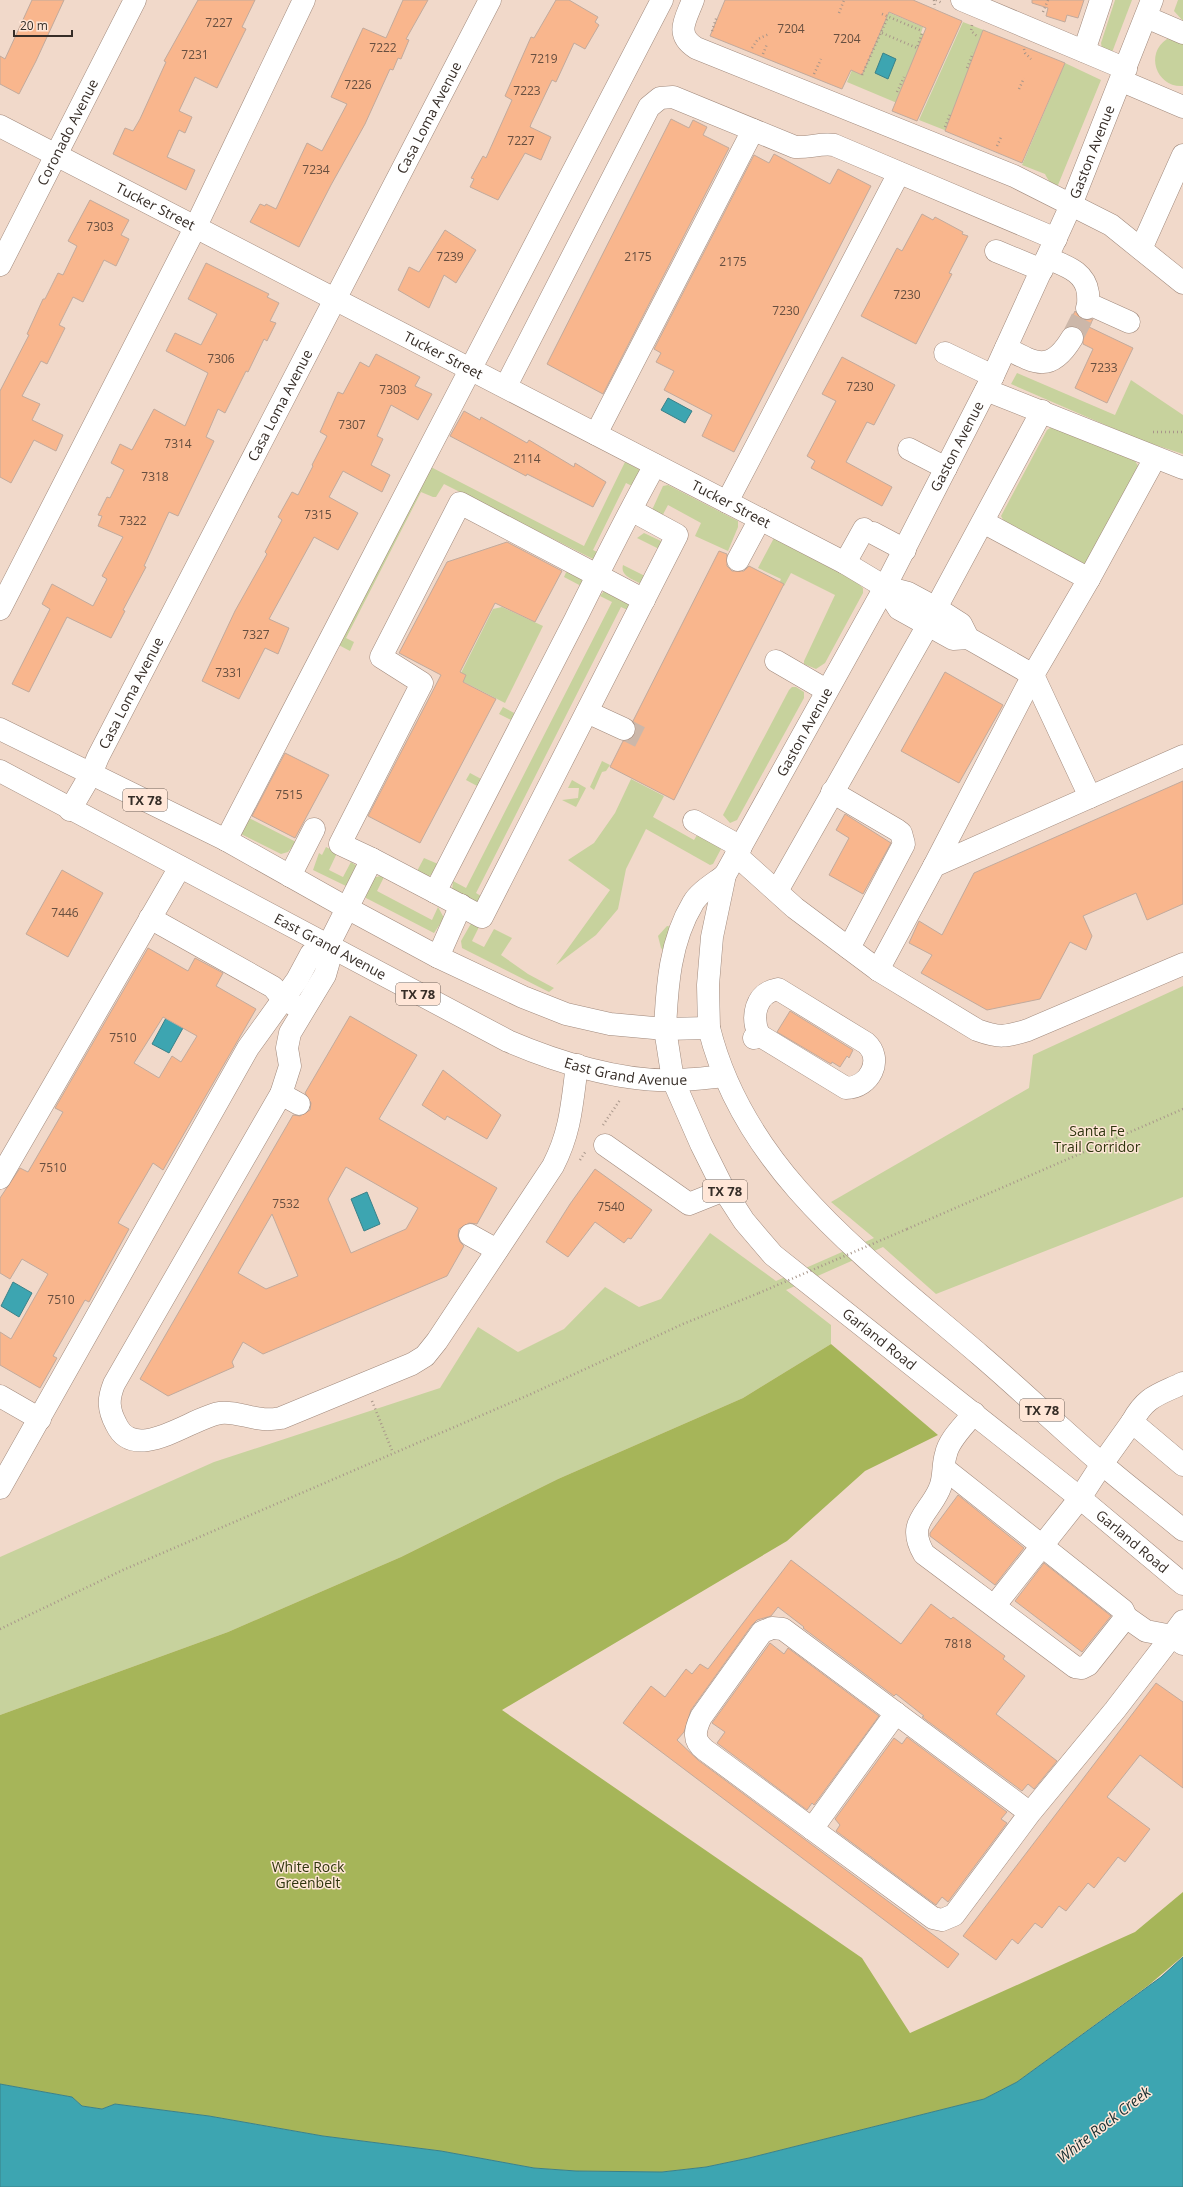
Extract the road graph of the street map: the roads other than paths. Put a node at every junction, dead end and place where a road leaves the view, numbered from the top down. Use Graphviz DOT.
graph roads {
  1 [pos="135,0"];
  2 [pos="304,0"];
  3 [pos="490,0"];
  4 [pos="662,0"];
  5 [pos="693,0"];
  6 [pos="962,0"];
  7 [pos="1101,0"];
  8 [pos="1149,8"];
  9 [pos="1183,33"];
  10 [pos="1084,51"];
  11 [pos="1124,75"];
  12 [pos="1183,107"];
  13 [pos="0,126"];
  14 [pos="753,130"];
  15 [pos="1183,155"];
  16 [pos="56,156"];
  17 [pos="899,173"];
  18 [pos="1071,205"];
  19 [pos="196,226"];
  20 [pos="1141,249"];
  21 [pos="996,251"];
  22 [pos="1048,255"];
  23 [pos="0,265"];
  24 [pos="1183,283"];
  25 [pos="337,299"];
  26 [pos="1129,322"];
  27 [pos="1072,338"];
  28 [pos="1006,348"];
  29 [pos="945,353"];
  30 [pos="472,369"];
  31 [pos="990,383"];
  32 [pos="506,386"];
  33 [pos="1042,411"];
  34 [pos="596,434"];
  35 [pos="909,449"];
  36 [pos="1155,458"];
  37 [pos="655,465"];
  38 [pos="946,468"];
  39 [pos="1183,468"];
  40 [pos="727,502"];
  41 [pos="631,510"];
  42 [pos="760,519"];
  43 [pos="983,522"];
  44 [pos="905,550"];
  45 [pos="738,560"];
  46 [pos="846,563"];
  47 [pos="598,575"];
  48 [pos="1089,579"];
  49 [pos="885,587"];
  50 [pos="644,600"];
  51 [pos="0,609"];
  52 [pos="932,617"];
  53 [pos="776,661"];
  54 [pos="1033,675"];
  55 [pos="826,690"];
  56 [pos="587,712"];
  57 [pos="0,729"];
  58 [pos="624,729"];
  59 [pos="1183,756"];
  60 [pos="0,771"];
  61 [pos="91,774"];
  62 [pos="832,792"];
  63 [pos="1090,797"];
  64 [pos="70,810"];
  65 [pos="694,821"];
  66 [pos="314,829"];
  67 [pos="226,840"];
  68 [pos="739,851"];
  69 [pos="372,860"];
  70 [pos="934,866"];
  71 [pos="180,867"];
  72 [pos="725,875"];
  73 [pos="290,876"];
  74 [pos="778,891"];
  75 [pos="435,892"];
  76 [pos="461,905"];
  77 [pos="347,908"];
  78 [pos="150,918"];
  79 [pos="328,946"];
  80 [pos="849,948"];
  81 [pos="438,957"];
  82 [pos="1183,964"];
  83 [pos="878,970"];
  84 [pos="282,998"];
  85 [pos="303,1011"];
  86 [pos="709,1028"];
  87 [pos="665,1029"];
  88 [pos="756,1037"];
  89 [pos="577,1065"];
  90 [pos="723,1076"];
  91 [pos="673,1080"];
  92 [pos="605,1145"];
  93 [pos="0,1178"];
  94 [pos="724,1190"];
  95 [pos="470,1235"];
  96 [pos="497,1250"];
  97 [pos="1183,1383"];
  98 [pos="0,1396"];
  99 [pos="974,1413"];
  100 [pos="40,1419"];
  101 [pos="1132,1422"];
  102 [pos="1102,1464"];
  103 [pos="1183,1465"];
  104 [pos="945,1469"];
  105 [pos="0,1488"];
  106 [pos="1080,1498"];
  107 [pos="1183,1530"];
  108 [pos="1042,1547"];
  109 [pos="1183,1584"];
  110 [pos="995,1605"];
  111 [pos="1126,1618"];
  112 [pos="1179,1634"];
  113 [pos="896,1713"];
  114 [pos="1030,1813"];
  115 [pos="812,1829"];
  1 -- 16 [label="street, Coronado Avenue"];
  2 -- 19 [label="street"];
  3 -- 25 [label="street, Casa Loma Avenue"];
  4 -- 30 [label="street"];
  5 -- 18 [label="street"];
  6 -- 10 [label="street"];
  7 -- 10 [label="street"];
  8 -- 9 [label="street"];
  8 -- 11 [label="street, Gaston Avenue"];
  10 -- 11 [label="street"];
  11 -- 12 [label="street"];
  11 -- 18 [label="street, Gaston Avenue"];
  13 -- 16 [label="street, Tucker Street"];
  14 -- 17 [label="street"];
  14 -- 32 [label="street"];
  14 -- 34 [label="street"];
  15 -- 20 [label="street"];
  16 -- 19 [label="street, Tucker Street"];
  16 -- 23 [label="street, Coronado Avenue"];
  17 -- 22 [label="street"];
  17 -- 40 [label="street"];
  18 -- 20 [label="street"];
  18 -- 22 [label="street, Gaston Avenue"];
  19 -- 25 [label="street, Tucker Street"];
  19 -- 51 [label="street"];
  20 -- 24 [label="street"];
  21 -- 22 [label="street"];
  22 -- 26 [label="street"];
  22 -- 28 [label="street, Gaston Avenue"];
  25 -- 30 [label="street, Tucker Street"];
  25 -- 61 [label="street, Casa Loma Avenue"];
  27 -- 28 [label="street"];
  28 -- 31 [label="street, Gaston Avenue"];
  29 -- 31 [label="street"];
  30 -- 32 [label="street, Tucker Street"];
  30 -- 67 [label="street"];
  31 -- 33 [label="street"];
  31 -- 38 [label="street, Gaston Avenue"];
  32 -- 34 [label="street, Tucker Street"];
  33 -- 36 [label="street"];
  33 -- 43 [label="street"];
  34 -- 37 [label="street, Tucker Street"];
  35 -- 38 [label="street"];
  36 -- 39 [label="street"];
  36 -- 48 [label="street"];
  37 -- 40 [label="street, Tucker Street"];
  37 -- 41 [label="street"];
  38 -- 44 [label="street, Gaston Avenue"];
  40 -- 42 [label="street, Tucker Street"];
  41 -- 47 [label="street"];
  41 -- 50 [label="street"];
  42 -- 45 [label="street"];
  42 -- 46 [label="street, Tucker Street"];
  43 -- 48 [label="street"];
  43 -- 52 [label="street"];
  44 -- 46 [label="street"];
  44 -- 49 [label="street, Gaston Avenue"];
  46 -- 49 [label="street, Tucker Street"];
  47 -- 50 [label="street"];
  47 -- 69 [label="street"];
  47 -- 75 [label="street"];
  48 -- 54 [label="street"];
  49 -- 52 [label="street"];
  49 -- 55 [label="street, Gaston Avenue"];
  50 -- 56 [label="street"];
  52 -- 54 [label="street"];
  52 -- 62 [label="street"];
  53 -- 55 [label="street"];
  54 -- 63 [label="street"];
  54 -- 70 [label="street"];
  55 -- 68 [label="street, Gaston Avenue"];
  56 -- 58 [label="street"];
  56 -- 76 [label="street"];
  57 -- 61 [label="street, TX 78"];
  59 -- 63 [label="street"];
  60 -- 64 [label="street, East Grand Avenue / TX 78"];
  61 -- 64 [label="street, Casa Loma Avenue"];
  61 -- 67 [label="street, TX 78"];
  62 -- 74 [label="street"];
  62 -- 80 [label="street"];
  63 -- 70 [label="street"];
  64 -- 71 [label="street, East Grand Avenue / TX 78"];
  65 -- 68 [label="street"];
  66 -- 73 [label="street"];
  67 -- 73 [label="street, TX 78"];
  68 -- 72 [label="street, Gaston Avenue"];
  68 -- 74 [label="street"];
  69 -- 75 [label="street"];
  69 -- 77 [label="street"];
  70 -- 83 [label="street"];
  71 -- 78 [label="street"];
  71 -- 79 [label="street, East Grand Avenue / TX 78"];
  72 -- 86 [label="street, Gaston Avenue"];
  72 -- 87 [label="street, Gaston Avenue"];
  73 -- 77 [label="street, TX 78"];
  74 -- 80 [label="street"];
  75 -- 76 [label="street"];
  76 -- 81 [label="street"];
  77 -- 79 [label="street"];
  77 -- 81 [label="street, TX 78"];
  78 -- 84 [label="street"];
  78 -- 93 [label="street"];
  79 -- 84 [label="street"];
  79 -- 85 [label="street"];
  79 -- 89 [label="street, East Grand Avenue / TX 78"];
  80 -- 83 [label="street"];
  81 -- 87 [label="street, TX 78"];
  82 -- 83 [label="street"];
  84 -- 85 [label="street"];
  84 -- 100 [label="street"];
  85 -- 96 [label="street"];
  86 -- 87 [label="street, TX 78"];
  86 -- 90 [label="street, TX 78"];
  87 -- 91 [label="street, Garland Road / TX 78"];
  88 -- 88 [label="street"];
  89 -- 91 [label="street, East Grand Avenue / TX 78"];
  89 -- 96 [label="street"];
  90 -- 91 [label="street, East Grand Avenue / TX 78"];
  90 -- 102 [label="street, TX 78"];
  91 -- 94 [label="street, Garland Road / TX 78"];
  92 -- 94 [label="street"];
  94 -- 99 [label="street, Garland Road / TX 78"];
  95 -- 96 [label="street"];
  97 -- 101 [label="street"];
  98 -- 100 [label="street"];
  99 -- 104 [label="street"];
  99 -- 106 [label="street, Garland Road / TX 78"];
  100 -- 105 [label="street"];
  101 -- 102 [label="street"];
  101 -- 103 [label="street"];
  102 -- 106 [label="street"];
  102 -- 107 [label="street, TX 78"];
  104 -- 108 [label="street"];
  104 -- 110 [label="street"];
  106 -- 108 [label="street"];
  106 -- 109 [label="street, Garland Road / TX 78"];
  108 -- 110 [label="street"];
  108 -- 111 [label="street"];
  110 -- 111 [label="street"];
  111 -- 112 [label="street"];
  112 -- 114 [label="street"];
  113 -- 114 [label="street"];
  113 -- 115 [label="street"];
  113 -- 115 [label="street"];
  114 -- 115 [label="street"];
}
